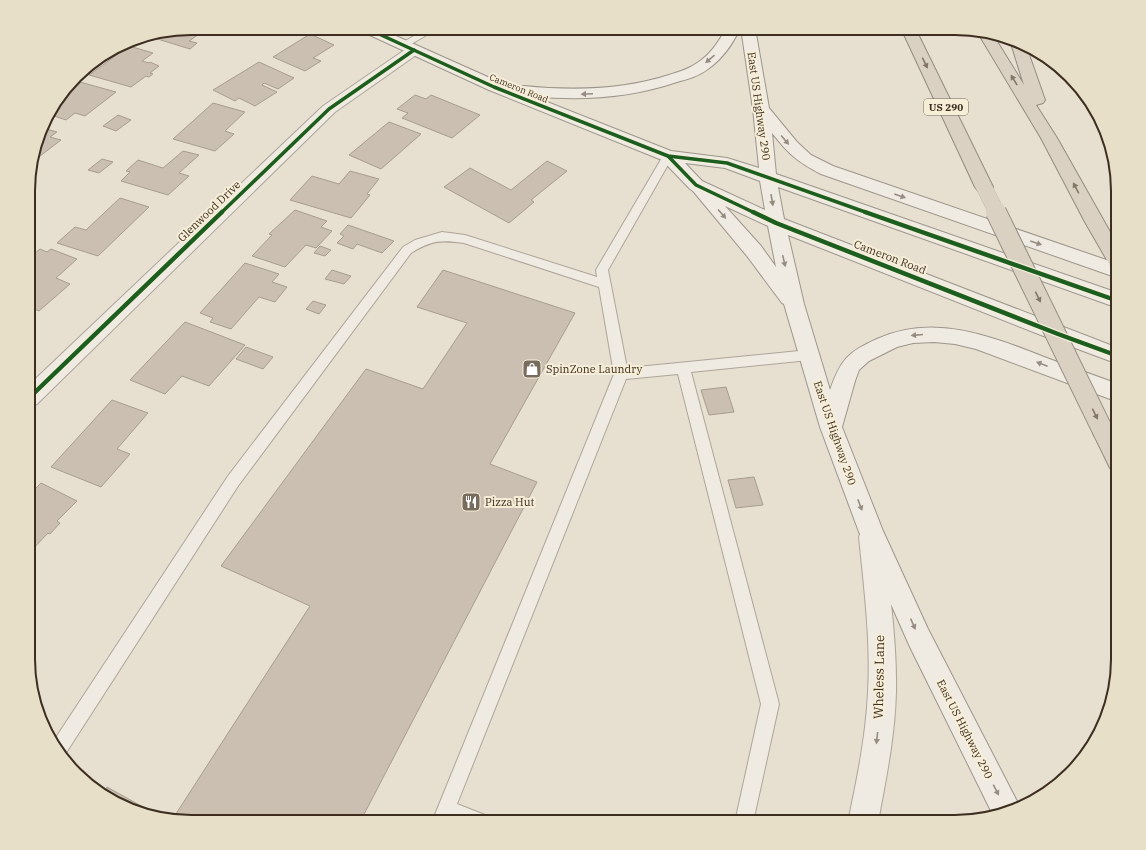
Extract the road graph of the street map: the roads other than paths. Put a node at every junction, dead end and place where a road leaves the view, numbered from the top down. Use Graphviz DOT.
graph roads {
  1 [pos="381,35"];
  2 [pos="426,35"];
  3 [pos="729,35"];
  4 [pos="749,35"];
  5 [pos="911,35"];
  6 [pos="990,39"];
  7 [pos="409,48"];
  8 [pos="1020,49"];
  9 [pos="494,87"];
  10 [pos="761,110"];
  11 [pos="1049,138"];
  12 [pos="668,156"];
  13 [pos="768,178"];
  14 [pos="696,185"];
  15 [pos="776,223"];
  16 [pos="1111,250"];
  17 [pos="1111,269"];
  18 [pos="605,284"];
  19 [pos="1111,299"];
  20 [pos="794,304"];
  21 [pos="1111,353"];
  22 [pos="809,355"];
  23 [pos="683,368"];
  24 [pos="621,374"];
  25 [pos="1111,390"];
  26 [pos="35,392"];
  27 [pos="831,427"];
  28 [pos="1111,447"];
  29 [pos="871,532"];
  30 [pos="61,745"];
  31 [pos="1005,807"];
  32 [pos="444,815"];
  33 [pos="746,815"];
  34 [pos="864,815"];
  1 -- 7 [label="main road, Cameron Road"];
  2 -- 7 [label="lane"];
  3 -- 9 [label="main road, one-way"];
  4 -- 10 [label="main road, East US Highway 290"];
  5 -- 28 [label="highway, US 290, one-way, bridge"];
  11 -- 6 [label="highway, one-way"];
  7 -- 9 [label="main road, Cameron Road"];
  7 -- 26 [label="main road, Glenwood Drive"];
  8 -- 11 [label="highway"];
  9 -- 12 [label="main road, Cameron Road"];
  10 -- 13 [label="main road, East US Highway 290"];
  10 -- 17 [label="main road, one-way"];
  16 -- 11 [label="highway, one-way"];
  12 -- 13 [label="main road, Cameron Road"];
  12 -- 14 [label="main road, Cameron Road"];
  12 -- 18 [label="lane"];
  13 -- 15 [label="main road, East US Highway 290, one-way"];
  13 -- 19 [label="main road, Cameron Road"];
  14 -- 15 [label="main road, Cameron Road"];
  14 -- 20 [label="main road, one-way"];
  15 -- 20 [label="main road, East US Highway 290, one-way"];
  15 -- 21 [label="main road, Cameron Road"];
  18 -- 24 [label="lane"];
  18 -- 30 [label="lane"];
  20 -- 22 [label="main road, East US Highway 290"];
  22 -- 23 [label="lane"];
  22 -- 27 [label="main road, East US Highway 290"];
  23 -- 24 [label="lane"];
  23 -- 33 [label="lane"];
  24 -- 32 [label="lane"];
  25 -- 27 [label="main road, one-way"];
  27 -- 29 [label="main road, East US Highway 290, one-way"];
  29 -- 31 [label="main road, East US Highway 290, one-way"];
  29 -- 34 [label="main road, Wheless Lane, one-way"];
}
